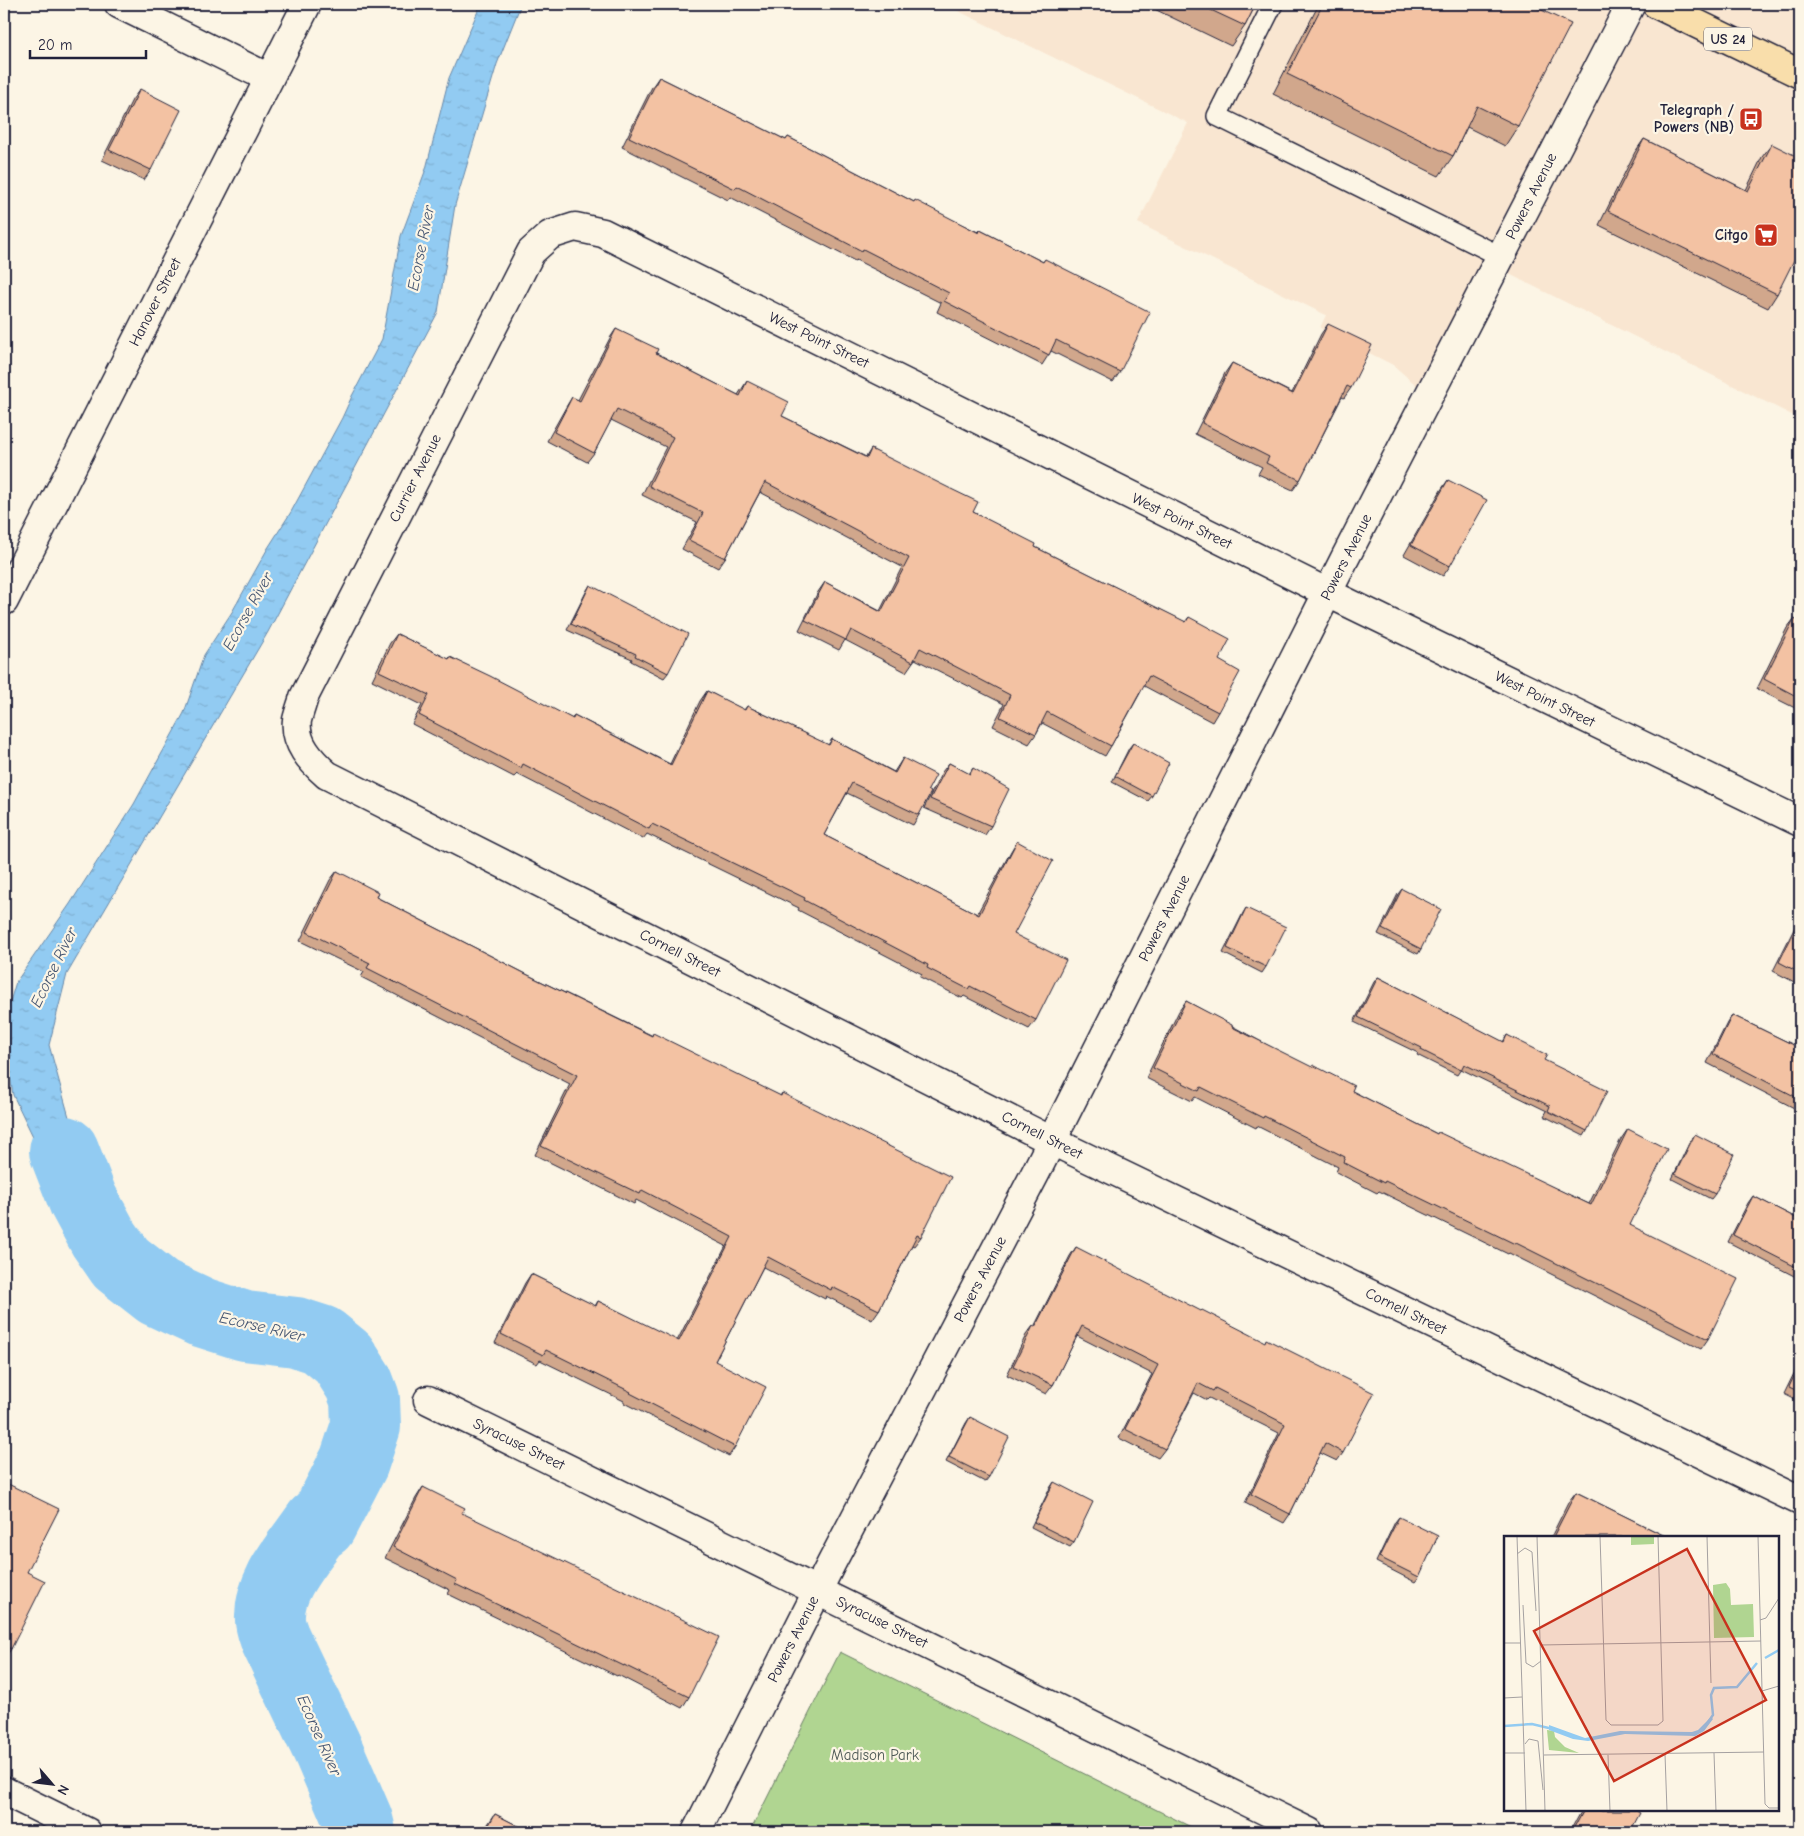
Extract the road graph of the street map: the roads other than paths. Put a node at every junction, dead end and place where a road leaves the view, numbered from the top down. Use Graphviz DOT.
graph roads {
  1 [pos="119,4"];
  2 [pos="307,4"];
  3 [pos="1273,4"];
  4 [pos="1631,4"];
  5 [pos="1656,4"];
  6 [pos="1800,74"];
  7 [pos="268,78"];
  8 [pos="562,231"];
  9 [pos="1500,256"];
  10 [pos="1328,593"];
  11 [pos="4,600"];
  12 [pos="300,743"];
  13 [pos="1800,822"];
  14 [pos="1052,1141"];
  15 [pos="428,1400"];
  16 [pos="1800,1501"];
  17 [pos="818,1591"];
  18 [pos="4,1791"];
  19 [pos="87,1832"];
  20 [pos="696,1832"];
  21 [pos="1309,1832"];
  1 -- 7 [label="street"];
  2 -- 7 [label="street, Hanover Street"];
  3 -- 9 [label="lane"];
  4 -- 9 [label="street, Powers Avenue"];
  5 -- 6 [label="main road, US 24"];
  7 -- 11 [label="street, Hanover Street"];
  8 -- 10 [label="street, West Point Street"];
  8 -- 12 [label="street, Currier Avenue"];
  9 -- 10 [label="street, Powers Avenue"];
  10 -- 13 [label="street, West Point Street"];
  10 -- 14 [label="street, Powers Avenue"];
  12 -- 14 [label="street, Cornell Street"];
  14 -- 16 [label="street, Cornell Street"];
  14 -- 17 [label="street, Powers Avenue"];
  15 -- 17 [label="street, Syracuse Street"];
  17 -- 20 [label="street, Powers Avenue"];
  17 -- 21 [label="street, Syracuse Street"];
  18 -- 19 [label="street"];
}
